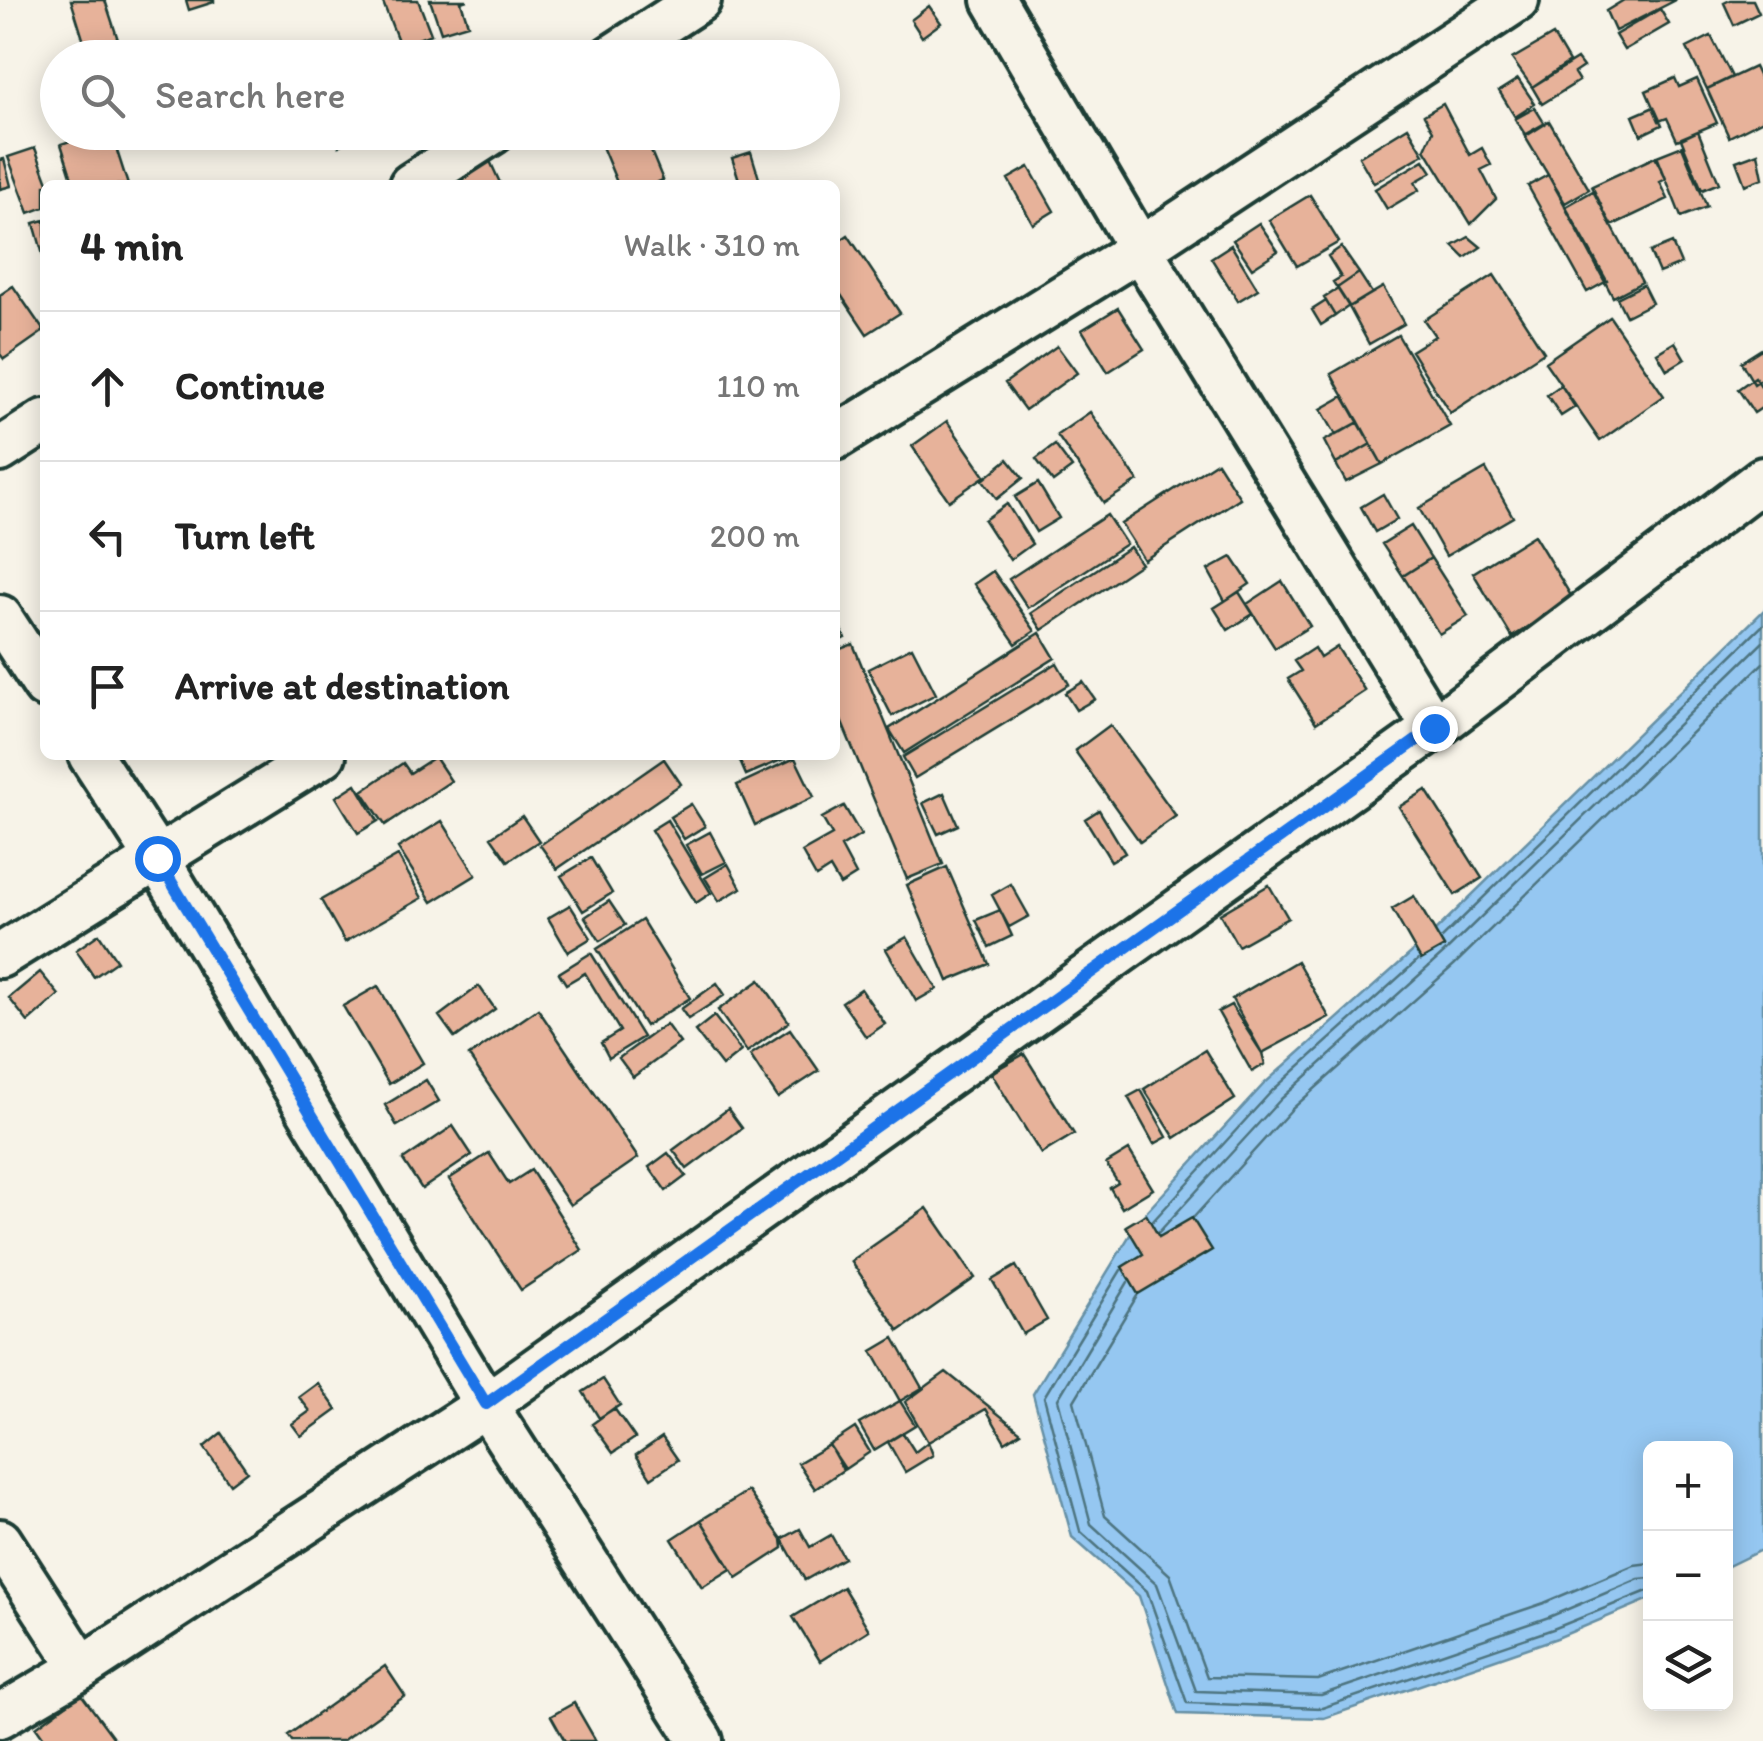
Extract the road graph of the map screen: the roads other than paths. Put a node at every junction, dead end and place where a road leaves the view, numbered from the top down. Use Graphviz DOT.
graph roads {
  1 [pos="699,0"];
  2 [pos="994,0"];
  3 [pos="1517,0"];
  4 [pos="638,40"];
  5 [pos="465,150"];
  6 [pos="420,180"];
  7 [pos="1140,249"];
  8 [pos="40,424"];
  9 [pos="840,435"];
  10 [pos="0,450"];
  11 [pos="1763,480"];
  12 [pos="0,617"];
  13 [pos="40,678"];
  14 [pos="1434,728"];
  15 [pos="93,760"];
  16 [pos="316,760"];
  17 [pos="157,858"];
  18 [pos="0,956"];
  19 [pos="486,1404"];
  20 [pos="0,1541"];
  21 [pos="82,1668"];
  22 [pos="0,1716"];
  23 [pos="702,1741"];
  1 -- 4 [label="street"];
  2 -- 7 [label="street"];
  3 -- 7 [label="street"];
  5 -- 6 [label="street"];
  7 -- 9 [label="street"];
  7 -- 14 [label="street"];
  8 -- 10 [label="street"];
  11 -- 14 [label="street"];
  12 -- 13 [label="street"];
  14 -- 19 [label="street"];
  15 -- 17 [label="street"];
  16 -- 17 [label="street"];
  17 -- 18 [label="street"];
  17 -- 19 [label="street"];
  19 -- 21 [label="street"];
  19 -- 23 [label="street"];
  20 -- 21 [label="street"];
  21 -- 22 [label="street"];
}
